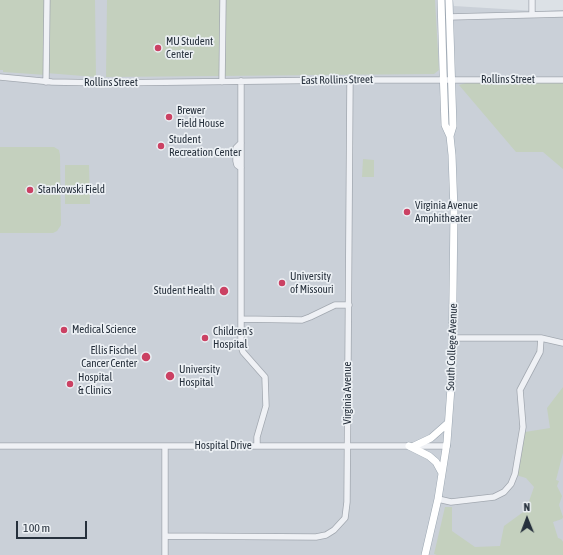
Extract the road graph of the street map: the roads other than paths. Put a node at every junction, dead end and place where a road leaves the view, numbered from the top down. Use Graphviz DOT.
graph roads {
  1 [pos="47,0"];
  2 [pos="223,0"];
  3 [pos="442,0"];
  4 [pos="448,0"];
  5 [pos="532,0"];
  6 [pos="532,14"];
  7 [pos="563,14"];
  8 [pos="449,16"];
  9 [pos="0,77"];
  10 [pos="350,80"];
  11 [pos="443,80"];
  12 [pos="452,80"];
  13 [pos="563,80"];
  14 [pos="46,82"];
  15 [pos="222,82"];
  16 [pos="241,82"];
  17 [pos="450,136"];
  18 [pos="349,305"];
  19 [pos="241,319"];
  20 [pos="453,338"];
  21 [pos="541,338"];
  22 [pos="563,343"];
  23 [pos="448,423"];
  24 [pos="0,446"];
  25 [pos="164,446"];
  26 [pos="257,446"];
  27 [pos="348,446"];
  28 [pos="412,446"];
  29 [pos="447,446"];
  30 [pos="442,473"];
  31 [pos="438,499"];
  32 [pos="165,536"];
  33 [pos="165,555"];
  34 [pos="425,555"];
  1 -- 14 [label="street"];
  2 -- 15 [label="street"];
  3 -- 11 [label="main road, South College Avenue"];
  4 -- 8 [label="main road, South College Avenue"];
  5 -- 6 [label="street"];
  6 -- 7 [label="street"];
  6 -- 8 [label="street"];
  8 -- 12 [label="main road, South College Avenue"];
  9 -- 14 [label="street, Rollins Street"];
  10 -- 11 [label="street, East Rollins Street"];
  10 -- 16 [label="street, East Rollins Street"];
  10 -- 18 [label="street, Virginia Avenue"];
  11 -- 12 [label="street, East Rollins Street"];
  11 -- 17 [label="main road, South College Avenue"];
  12 -- 13 [label="street, Rollins Street"];
  12 -- 17 [label="main road, South College Avenue"];
  14 -- 15 [label="street, Rollins Street"];
  15 -- 16 [label="street, East Rollins Street"];
  16 -- 19 [label="street"];
  17 -- 20 [label="main road, South College Avenue"];
  18 -- 19 [label="street"];
  18 -- 27 [label="street, Virginia Avenue"];
  19 -- 26 [label="street"];
  20 -- 21 [label="street"];
  20 -- 23 [label="main road, South College Avenue"];
  21 -- 22 [label="street"];
  21 -- 31 [label="street"];
  23 -- 28 [label="main road"];
  23 -- 29 [label="main road, South College Avenue"];
  24 -- 25 [label="street, Hospital Drive"];
  25 -- 26 [label="street, Hospital Drive"];
  25 -- 32 [label="street"];
  26 -- 27 [label="street, Hospital Drive"];
  27 -- 28 [label="street, Hospital Drive"];
  27 -- 32 [label="street, Virginia Avenue"];
  28 -- 29 [label="street, Hospital Drive"];
  28 -- 30 [label="main road"];
  29 -- 30 [label="main road, South College Avenue"];
  30 -- 31 [label="main road, South College Avenue"];
  31 -- 34 [label="main road, South College Avenue"];
  32 -- 33 [label="street"];
}
